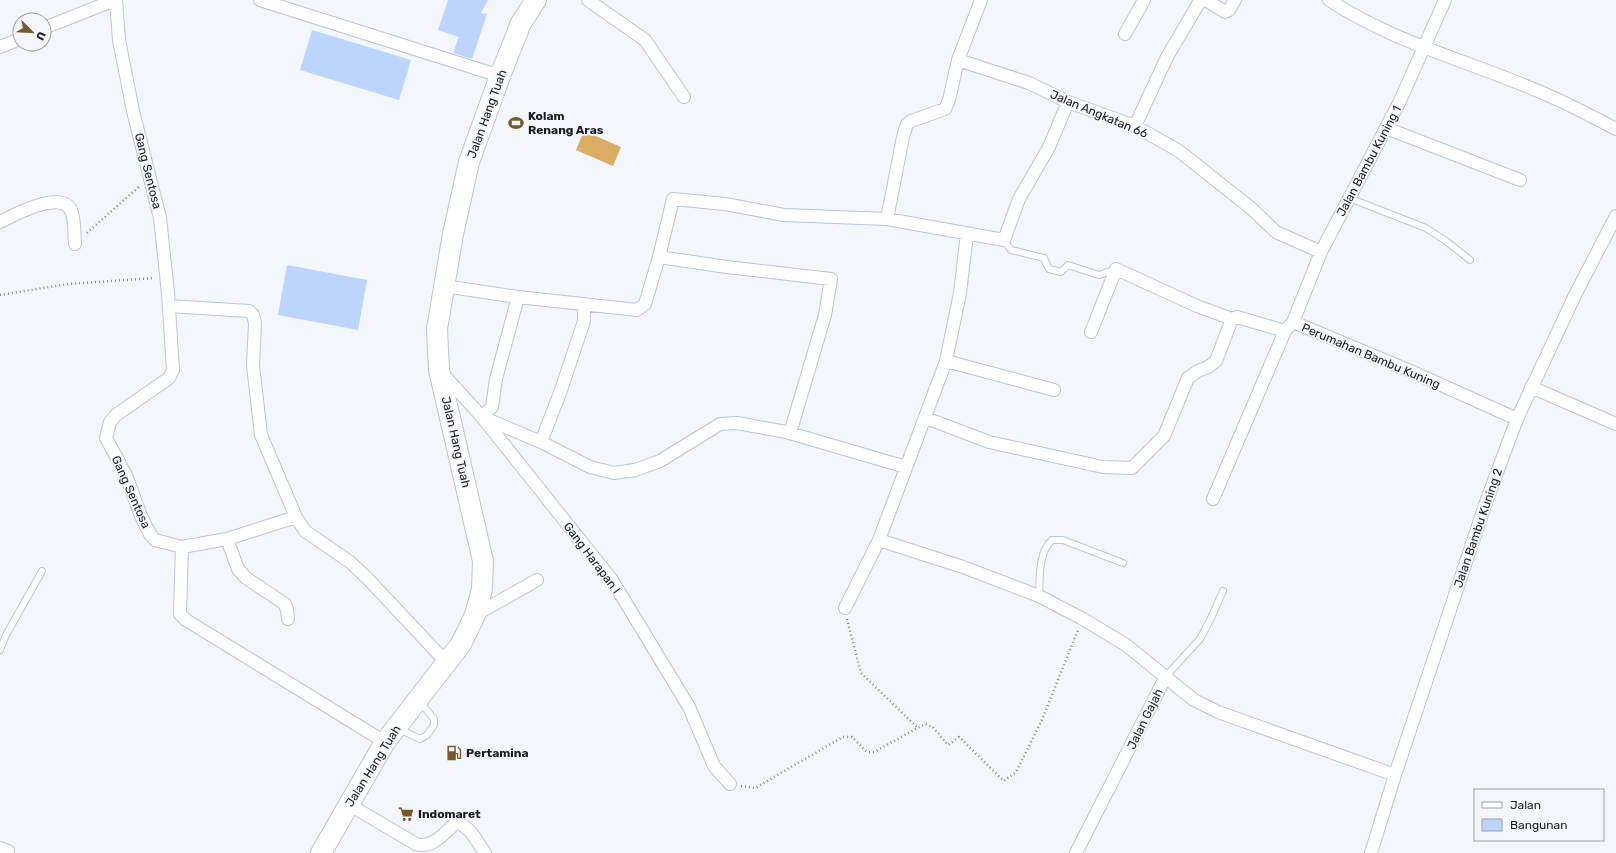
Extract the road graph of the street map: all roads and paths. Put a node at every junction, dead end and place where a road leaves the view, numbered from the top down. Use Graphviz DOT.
graph roads {
  1 [pos="116,0"];
  2 [pos="260,0"];
  3 [pos="588,0"];
  4 [pos="981,0"];
  5 [pos="1144,0"];
  6 [pos="1235,0"];
  7 [pos="1329,0"];
  8 [pos="1446,0"];
  9 [pos="1199,1"];
  10 [pos="531,2"];
  11 [pos="52,25"];
  12 [pos="1125,34"];
  13 [pos="12,42"];
  14 [pos="0,47"];
  15 [pos="1425,49"];
  16 [pos="958,60"];
  17 [pos="500,76"];
  18 [pos="684,98"];
  19 [pos="1068,102"];
  20 [pos="1135,126"];
  21 [pos="1386,128"];
  22 [pos="1616,129"];
  23 [pos="150,177"];
  24 [pos="1520,180"];
  25 [pos="1349,198"];
  26 [pos="1616,216"];
  27 [pos="887,219"];
  28 [pos="0,222"];
  29 [pos="967,234"];
  30 [pos="1004,240"];
  31 [pos="75,244"];
  32 [pos="1321,252"];
  33 [pos="659,257"];
  34 [pos="1470,260"];
  35 [pos="1116,269"];
  36 [pos="167,277"];
  37 [pos="444,286"];
  38 [pos="0,295"];
  39 [pos="518,297"];
  40 [pos="584,305"];
  41 [pos="169,306"];
  42 [pos="1232,319"];
  43 [pos="1289,327"];
  44 [pos="1090,332"];
  45 [pos="946,361"];
  46 [pos="439,370"];
  47 [pos="1532,387"];
  48 [pos="1054,390"];
  49 [pos="482,417"];
  50 [pos="926,418"];
  51 [pos="1516,419"];
  52 [pos="1616,424"];
  53 [pos="790,433"];
  54 [pos="541,442"];
  55 [pos="906,467"];
  56 [pos="1213,500"];
  57 [pos="296,518"];
  58 [pos="227,539"];
  59 [pos="879,540"];
  60 [pos="182,547"];
  61 [pos="1123,563"];
  62 [pos="42,571"];
  63 [pos="537,580"];
  64 [pos="1222,591"];
  65 [pos="1039,596"];
  66 [pos="845,608"];
  67 [pos="475,614"];
  68 [pos="1083,619"];
  69 [pos="288,620"];
  70 [pos="0,650"];
  71 [pos="446,662"];
  72 [pos="1166,676"];
  73 [pos="418,699"];
  74 [pos="918,728"];
  75 [pos="391,734"];
  76 [pos="1394,775"];
  77 [pos="730,784"];
  78 [pos="348,804"];
  79 [pos="321,853"];
  80 [pos="485,853"];
  81 [pos="1076,853"];
  82 [pos="1371,853"];
  1 -- 11 [label="street"];
  1 -- 23 [label="street, Gang Sentosa"];
  2 -- 17 [label="street"];
  3 -- 18 [label="street"];
  4 -- 16 [label="street"];
  5 -- 12 [label="street"];
  6 -- 9 [label="street"];
  7 -- 15 [label="street"];
  8 -- 15 [label="street, Jalan Bambu Kuning 1"];
  9 -- 20 [label="street"];
  10 -- 17 [label="main road, Jalan Hang Tuah"];
  13 -- 14 [label="street"];
  15 -- 21 [label="street, Jalan Bambu Kuning 1"];
  15 -- 22 [label="street"];
  16 -- 19 [label="street, Jalan Angkatan 66"];
  16 -- 27 [label="street"];
  17 -- 37 [label="main road, Jalan Hang Tuah"];
  19 -- 20 [label="street, Jalan Angkatan 66"];
  19 -- 30 [label="street"];
  20 -- 32 [label="street, Jalan Angkatan 66"];
  21 -- 24 [label="street"];
  21 -- 25 [label="street, Jalan Bambu Kuning 1"];
  23 -- 31 [label="path"];
  23 -- 36 [label="street, Gang Sentosa"];
  25 -- 32 [label="street, Jalan Bambu Kuning 1"];
  25 -- 34 [label="lane"];
  26 -- 47 [label="street, Jalan Bambu Kuning 2"];
  27 -- 29 [label="street"];
  27 -- 33 [label="street"];
  28 -- 31 [label="street"];
  29 -- 30 [label="street"];
  29 -- 45 [label="street"];
  30 -- 35 [label="lane"];
  32 -- 43 [label="street, Jalan Bambu Kuning 1"];
  33 -- 40 [label="street"];
  33 -- 53 [label="street"];
  35 -- 42 [label="street, Perumahan Bambu Kuning"];
  35 -- 44 [label="street"];
  36 -- 38 [label="path"];
  36 -- 41 [label="street, Gang Sentosa"];
  37 -- 39 [label="street"];
  37 -- 46 [label="main road, Jalan Hang Tuah"];
  39 -- 40 [label="street"];
  39 -- 49 [label="street"];
  40 -- 54 [label="street"];
  41 -- 57 [label="street"];
  41 -- 60 [label="street, Gang Sentosa"];
  42 -- 43 [label="street, Perumahan Bambu Kuning"];
  42 -- 50 [label="street"];
  43 -- 51 [label="street, Perumahan Bambu Kuning"];
  43 -- 56 [label="street, Jalan Bambu Kuning 1"];
  45 -- 48 [label="street"];
  45 -- 50 [label="street"];
  46 -- 49 [label="street, Gang Harapan I"];
  46 -- 67 [label="main road, Jalan Hang Tuah"];
  47 -- 51 [label="street, Jalan Bambu Kuning 2"];
  47 -- 52 [label="street"];
  49 -- 54 [label="street"];
  49 -- 77 [label="street, Gang Harapan I"];
  50 -- 55 [label="street"];
  51 -- 76 [label="street, Jalan Bambu Kuning 2"];
  53 -- 54 [label="street"];
  53 -- 55 [label="street"];
  55 -- 59 [label="street"];
  57 -- 58 [label="street"];
  57 -- 71 [label="street"];
  58 -- 60 [label="street"];
  58 -- 69 [label="street"];
  59 -- 65 [label="street"];
  59 -- 66 [label="street"];
  60 -- 75 [label="street"];
  61 -- 65 [label="lane"];
  62 -- 70 [label="lane"];
  63 -- 67 [label="street"];
  64 -- 72 [label="lane, Jalan Gajah"];
  65 -- 68 [label="street"];
  66 -- 74 [label="path"];
  67 -- 71 [label="main road, Jalan Hang Tuah"];
  68 -- 72 [label="street"];
  68 -- 74 [label="path"];
  71 -- 73 [label="main road, Jalan Hang Tuah"];
  72 -- 76 [label="street"];
  72 -- 81 [label="street, Jalan Gajah"];
  73 -- 75 [label="main road, Jalan Hang Tuah"];
  73 -- 75 [label="lane"];
  74 -- 77 [label="path"];
  75 -- 78 [label="main road, Jalan Hang Tuah"];
  76 -- 82 [label="street, Jalan Bambu Kuning 2"];
  78 -- 79 [label="main road, Jalan Hang Tuah"];
  78 -- 80 [label="street"];
}
